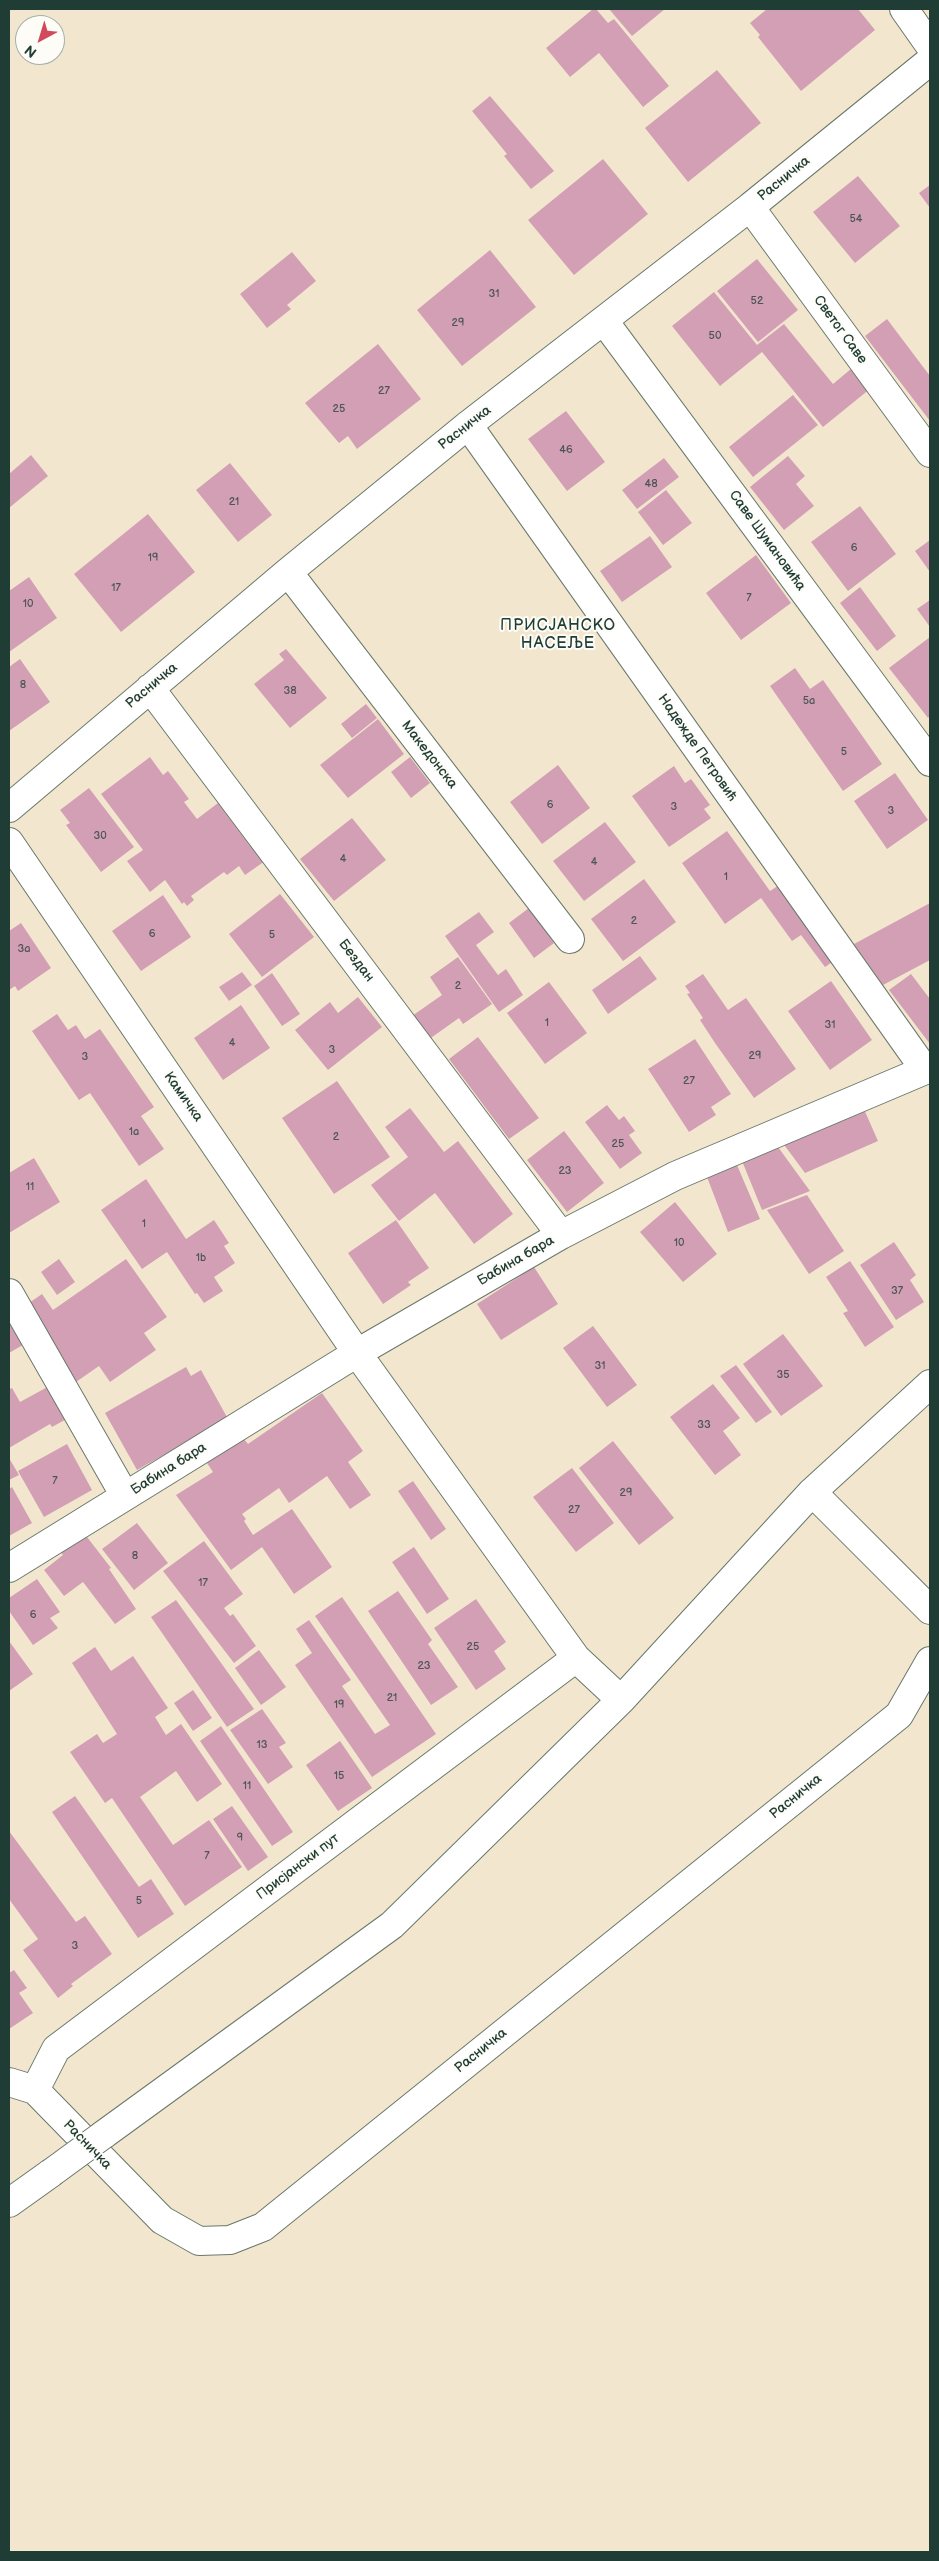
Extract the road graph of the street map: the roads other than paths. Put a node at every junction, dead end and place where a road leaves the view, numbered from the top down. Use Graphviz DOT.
graph roads {
  1 [pos="904,9"];
  2 [pos="930,46"];
  3 [pos="930,61"];
  4 [pos="750,207"];
  5 [pos="604,321"];
  6 [pos="468,425"];
  7 [pos="930,453"];
  8 [pos="288,572"];
  9 [pos="150,688"];
  10 [pos="930,762"];
  11 [pos="9,808"];
  12 [pos="9,842"];
  13 [pos="570,939"];
  14 [pos="928,1069"];
  15 [pos="561,1235"];
  16 [pos="9,1293"];
  17 [pos="357,1353"];
  18 [pos="930,1384"];
  19 [pos="812,1492"];
  20 [pos="125,1496"];
  21 [pos="9,1568"];
  22 [pos="930,1610"];
  23 [pos="576,1658"];
  24 [pos="930,1661"];
  25 [pos="621,1700"];
  26 [pos="9,2082"];
  27 [pos="35,2090"];
  28 [pos="9,2202"];
  1 -- 2 [label="street"];
  3 -- 4 [label="street, Расничка"];
  4 -- 5 [label="street, Расничка"];
  4 -- 7 [label="street, Светог Саве"];
  5 -- 6 [label="street, Расничка"];
  5 -- 10 [label="street, Саве Шумановића"];
  6 -- 8 [label="street, Расничка"];
  6 -- 14 [label="street, Надежде Петровић"];
  8 -- 9 [label="street, Расничка"];
  8 -- 13 [label="street, Македонска"];
  9 -- 11 [label="street, Расничка"];
  9 -- 15 [label="street, Бездан"];
  12 -- 17 [label="street, Камичка"];
  14 -- 15 [label="street, Бабина бара"];
  15 -- 17 [label="street, Бабина бара"];
  16 -- 20 [label="street, Бабина бара"];
  17 -- 20 [label="street, Бабина бара"];
  17 -- 23 [label="street, Камичка"];
  18 -- 19 [label="street"];
  19 -- 22 [label="street"];
  19 -- 25 [label="street"];
  20 -- 21 [label="street, Бабина бара"];
  23 -- 25 [label="street, Камичка"];
  23 -- 27 [label="street, Присјански пут"];
  24 -- 27 [label="street, Расничка"];
  25 -- 28 [label="street, bridge"];
  26 -- 27 [label="street, Расничка"];
}
